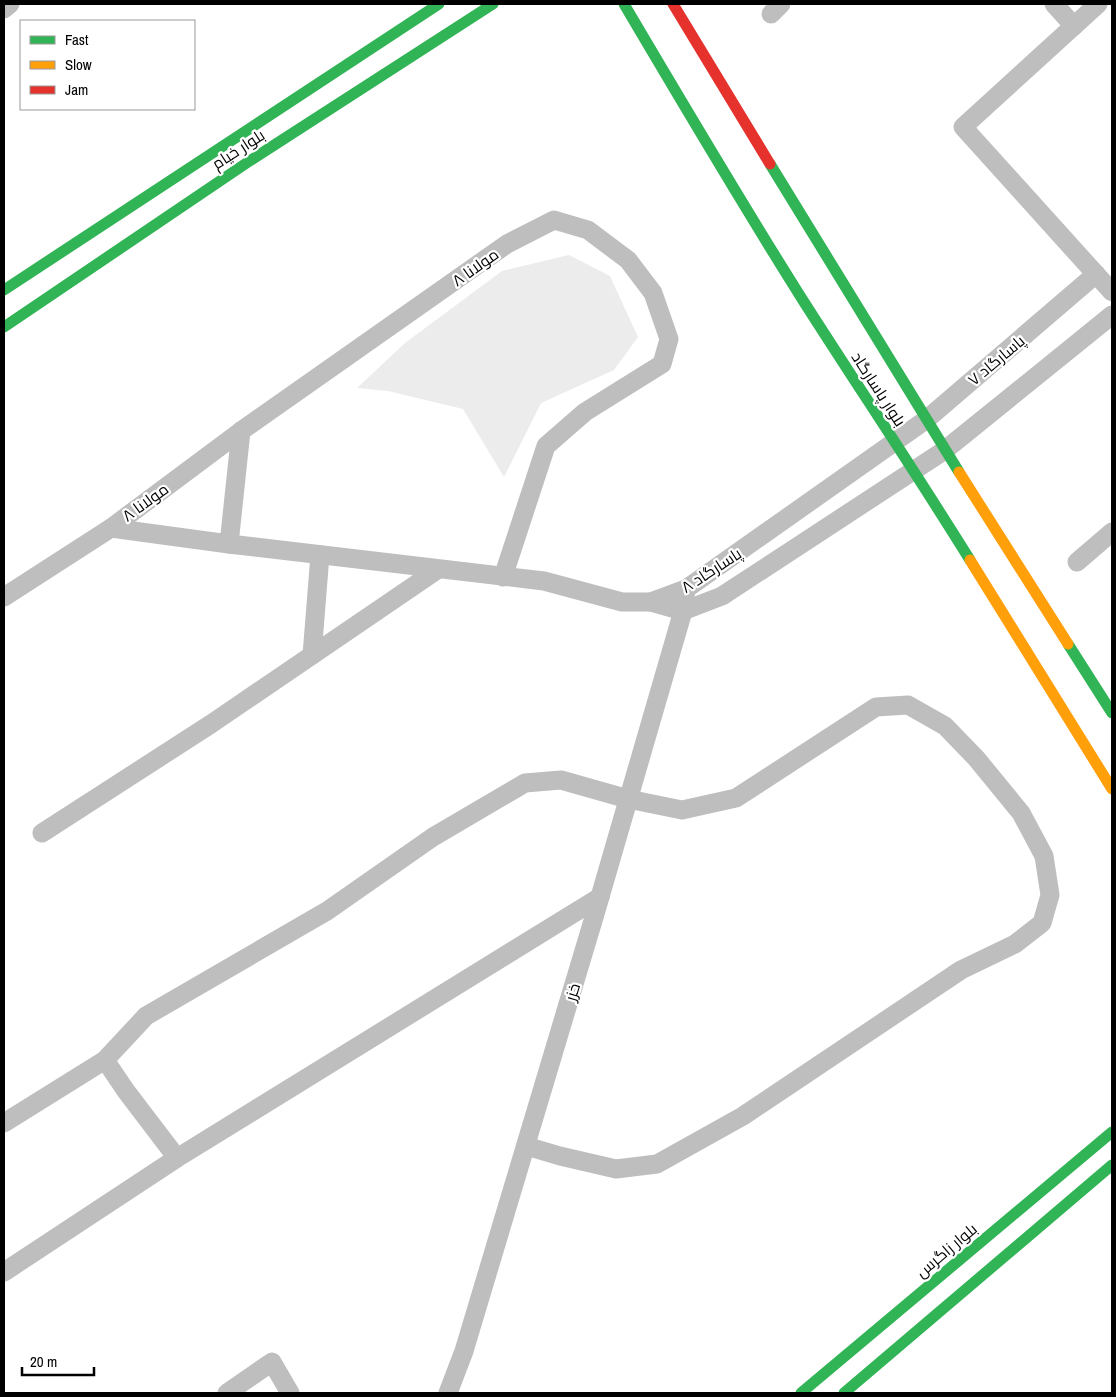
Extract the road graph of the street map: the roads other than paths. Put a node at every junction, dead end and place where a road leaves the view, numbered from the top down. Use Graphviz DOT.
graph roads {
  1 [pos="439,4"];
  2 [pos="493,4"];
  3 [pos="624,4"];
  4 [pos="673,4"];
  5 [pos="1054,4"];
  6 [pos="1098,4"];
  7 [pos="1074,26"];
  8 [pos="1096,274"];
  9 [pos="4,290"];
  10 [pos="1112,292"];
  11 [pos="1112,315"];
  12 [pos="4,327"];
  13 [pos="927,419"];
  14 [pos="241,432"];
  15 [pos="894,442"];
  16 [pos="945,450"];
  17 [pos="914,470"];
  18 [pos="111,528"];
  19 [pos="1112,532"];
  20 [pos="230,544"];
  21 [pos="320,555"];
  22 [pos="1077,562"];
  23 [pos="437,570"];
  24 [pos="503,577"];
  25 [pos="686,589"];
  26 [pos="4,597"];
  27 [pos="651,602"];
  28 [pos="683,611"];
  29 [pos="312,655"];
  30 [pos="1112,714"];
  31 [pos="1112,789"];
  32 [pos="628,799"];
  33 [pos="42,833"];
  34 [pos="600,897"];
  35 [pos="105,1060"];
  36 [pos="4,1123"];
  37 [pos="1112,1132"];
  38 [pos="526,1146"];
  39 [pos="177,1158"];
  40 [pos="1112,1165"];
  41 [pos="4,1272"];
  42 [pos="227,1393"];
  43 [pos="290,1393"];
  44 [pos="448,1393"];
  45 [pos="801,1393"];
  46 [pos="844,1393"];
  1 -- 9 [label="street, بلوار خیام"];
  2 -- 12 [label="street, بلوار خیام"];
  3 -- 15 [label="street, بلوار پاسارگاد"];
  4 -- 13 [label="street, بلوار پاسارگاد"];
  5 -- 7 [label="street"];
  6 -- 7 [label="street"];
  7 -- 8 [label="street"];
  8 -- 10 [label="street"];
  8 -- 13 [label="street, پاسارگاد ۷"];
  11 -- 16 [label="street"];
  13 -- 15 [label="street, پاسارگاد ۷"];
  13 -- 16 [label="street, بلوار پاسارگاد"];
  14 -- 18 [label="street, مولانا ۸"];
  14 -- 20 [label="street"];
  14 -- 24 [label="street, مولانا ۸"];
  15 -- 17 [label="street, بلوار پاسارگاد"];
  15 -- 25 [label="street, پاسارگاد ۸"];
  16 -- 17 [label="street"];
  16 -- 30 [label="street, بلوار پاسارگاد"];
  17 -- 28 [label="street, پاسارگاد ۸"];
  17 -- 31 [label="street, بلوار پاسارگاد"];
  18 -- 20 [label="street"];
  18 -- 26 [label="street, مولانا ۸"];
  19 -- 22 [label="street"];
  20 -- 21 [label="street"];
  21 -- 23 [label="street"];
  21 -- 29 [label="street"];
  23 -- 24 [label="street"];
  23 -- 29 [label="street"];
  24 -- 27 [label="street"];
  25 -- 27 [label="street, پاسارگاد ۸"];
  25 -- 28 [label="street, خزر"];
  27 -- 28 [label="street, پاسارگاد ۸"];
  28 -- 32 [label="street, خزر"];
  29 -- 33 [label="street"];
  32 -- 34 [label="street, خزر"];
  32 -- 35 [label="street"];
  32 -- 38 [label="street"];
  34 -- 38 [label="street, خزر"];
  34 -- 39 [label="street"];
  35 -- 36 [label="street"];
  35 -- 39 [label="street"];
  37 -- 45 [label="street, بلوار زاگرس"];
  38 -- 44 [label="street, خزر"];
  39 -- 41 [label="street"];
  40 -- 46 [label="street"];
  42 -- 43 [label="street"];
}
